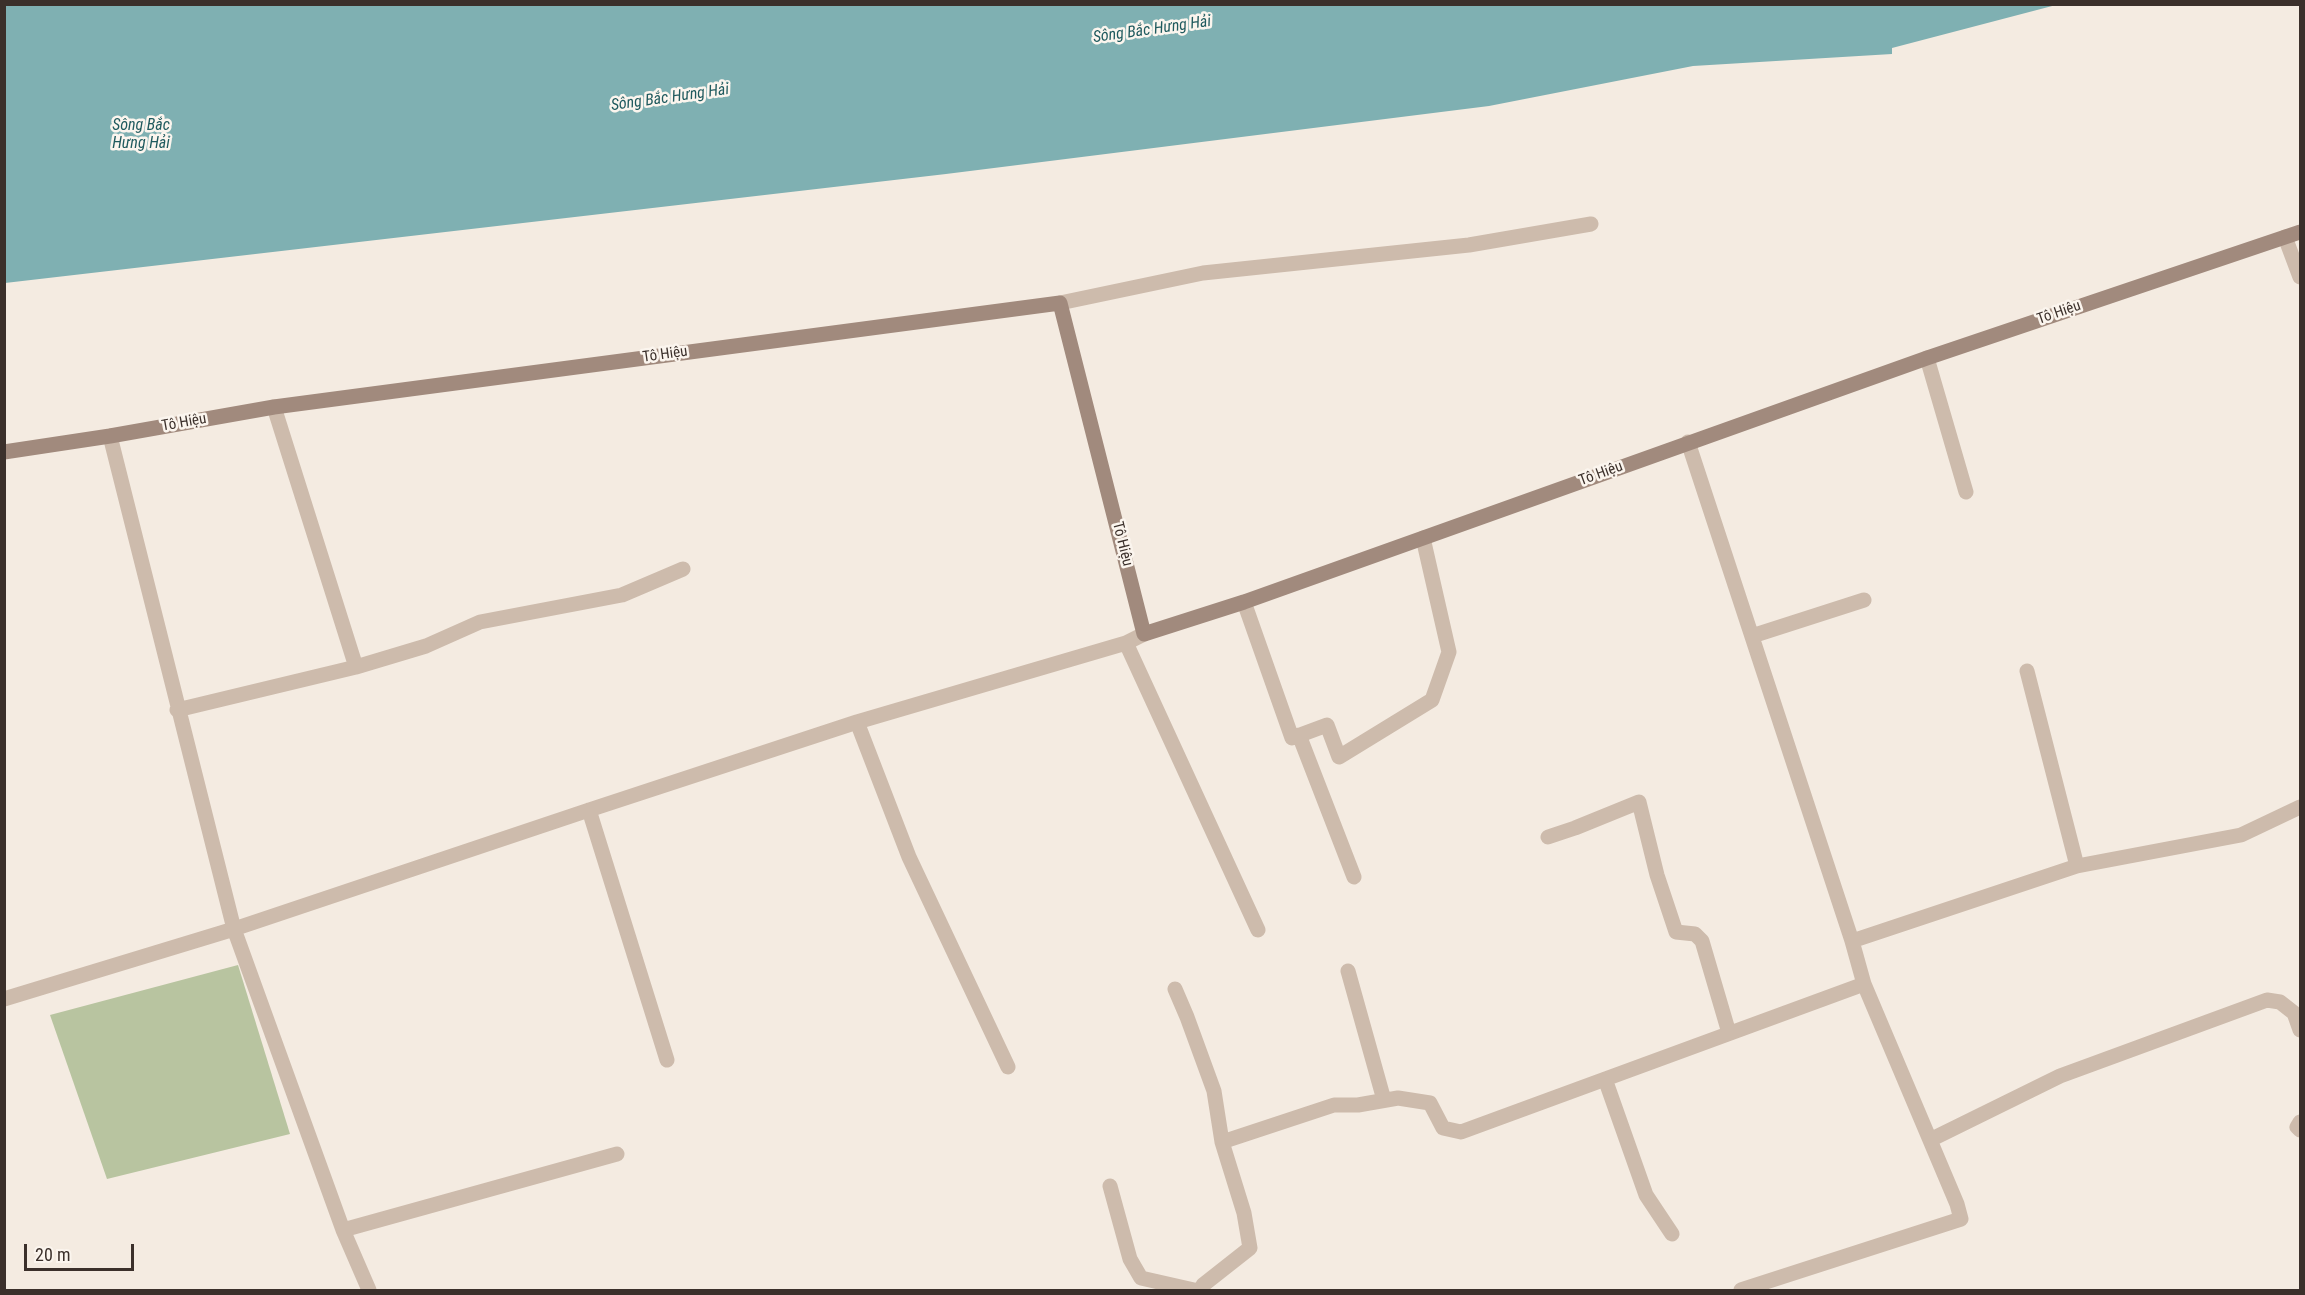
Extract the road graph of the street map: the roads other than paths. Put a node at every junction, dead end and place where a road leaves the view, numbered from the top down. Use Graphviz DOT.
graph roads {
  1 [pos="1591,224"];
  2 [pos="2301,232"];
  3 [pos="2285,237"];
  4 [pos="2301,278"];
  5 [pos="1060,303"];
  6 [pos="1927,358"];
  7 [pos="274,406"];
  8 [pos="110,436"];
  9 [pos="1688,442"];
  10 [pos="4,452"];
  11 [pos="1966,492"];
  12 [pos="1423,538"];
  13 [pos="682,569"];
  14 [pos="1864,600"];
  15 [pos="1244,602"];
  16 [pos="1144,634"];
  17 [pos="1752,636"];
  18 [pos="1126,643"];
  19 [pos="356,667"];
  20 [pos="2026,671"];
  21 [pos="177,710"];
  22 [pos="857,722"];
  23 [pos="1299,735"];
  24 [pos="2301,807"];
  25 [pos="589,810"];
  26 [pos="1548,837"];
  27 [pos="2077,866"];
  28 [pos="1354,877"];
  29 [pos="234,929"];
  30 [pos="1257,930"];
  31 [pos="1852,941"];
  32 [pos="1348,971"];
  33 [pos="1864,984"];
  34 [pos="1175,989"];
  35 [pos="4,999"];
  36 [pos="2301,1030"];
  37 [pos="1729,1033"];
  38 [pos="667,1060"];
  39 [pos="1008,1067"];
  40 [pos="1605,1079"];
  41 [pos="1384,1100"];
  42 [pos="2301,1122"];
  43 [pos="2301,1130"];
  44 [pos="1930,1140"];
  45 [pos="1222,1142"];
  46 [pos="617,1154"];
  47 [pos="1110,1186"];
  48 [pos="343,1230"];
  49 [pos="1672,1234"];
  50 [pos="369,1290"];
  51 [pos="1194,1290"];
  52 [pos="1200,1290"];
  53 [pos="1741,1290"];
  1 -- 5 [label="street"];
  2 -- 3 [label="main road, Tô Hiệu"];
  3 -- 4 [label="street"];
  3 -- 6 [label="main road, Tô Hiệu"];
  5 -- 7 [label="main road, Tô Hiệu"];
  5 -- 16 [label="main road, Tô Hiệu"];
  6 -- 9 [label="main road, Tô Hiệu"];
  6 -- 11 [label="street"];
  7 -- 8 [label="main road, Tô Hiệu"];
  7 -- 19 [label="street"];
  8 -- 10 [label="main road, Tô Hiệu"];
  8 -- 21 [label="street"];
  9 -- 12 [label="main road, Tô Hiệu"];
  9 -- 17 [label="street"];
  12 -- 15 [label="main road, Tô Hiệu"];
  12 -- 23 [label="street"];
  13 -- 19 [label="street"];
  14 -- 17 [label="street"];
  15 -- 16 [label="main road, Tô Hiệu"];
  15 -- 23 [label="street"];
  16 -- 18 [label="street"];
  17 -- 31 [label="street"];
  18 -- 22 [label="street"];
  18 -- 30 [label="street"];
  19 -- 21 [label="street"];
  20 -- 27 [label="street"];
  21 -- 29 [label="street"];
  22 -- 25 [label="street"];
  22 -- 39 [label="street"];
  23 -- 28 [label="street"];
  24 -- 27 [label="street"];
  25 -- 29 [label="street"];
  25 -- 38 [label="street"];
  26 -- 37 [label="street"];
  27 -- 31 [label="street"];
  29 -- 35 [label="street"];
  29 -- 48 [label="street"];
  31 -- 33 [label="street"];
  32 -- 41 [label="street"];
  33 -- 37 [label="street"];
  33 -- 44 [label="street"];
  34 -- 45 [label="street"];
  36 -- 44 [label="street"];
  37 -- 40 [label="street"];
  40 -- 41 [label="street"];
  40 -- 49 [label="street"];
  41 -- 45 [label="street"];
  42 -- 43 [label="street"];
  44 -- 53 [label="street"];
  45 -- 52 [label="street"];
  46 -- 48 [label="street"];
  47 -- 51 [label="street"];
  48 -- 50 [label="street"];
}
